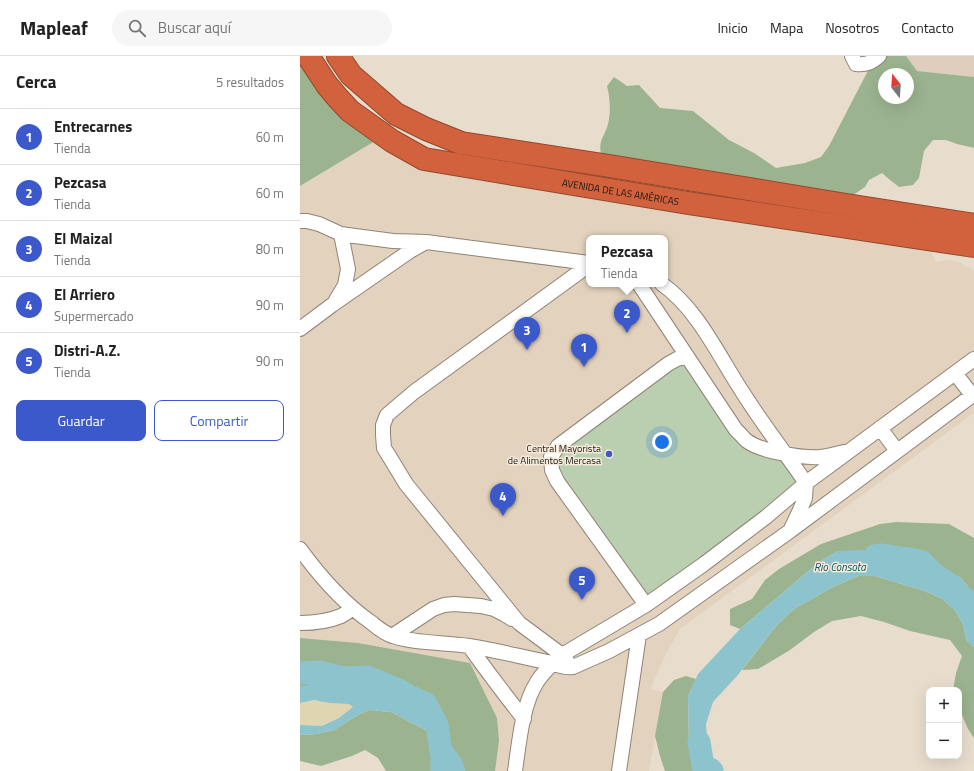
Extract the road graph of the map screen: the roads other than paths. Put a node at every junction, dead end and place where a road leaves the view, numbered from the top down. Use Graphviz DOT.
graph roads {
  1 [pos="308,56"];
  2 [pos="338,56"];
  3 [pos="852,56"];
  4 [pos="879,56"];
  5 [pos="300,220"];
  6 [pos="974,225"];
  7 [pos="341,234"];
  8 [pos="426,242"];
  9 [pos="974,246"];
  10 [pos="586,264"];
  11 [pos="586,266"];
  12 [pos="641,287"];
  13 [pos="666,287"];
  14 [pos="332,305"];
  15 [pos="300,329"];
  16 [pos="687,356"];
  17 [pos="974,359"];
  18 [pos="955,373"];
  19 [pos="973,395"];
  20 [pos="880,428"];
  21 [pos="851,450"];
  22 [pos="770,451"];
  23 [pos="897,452"];
  24 [pos="786,454"];
  25 [pos="806,483"];
  26 [pos="790,531"];
  27 [pos="300,549"];
  28 [pos="646,605"];
  29 [pos="681,607"];
  30 [pos="352,608"];
  31 [pos="300,623"];
  32 [pos="519,623"];
  33 [pos="639,635"];
  34 [pos="392,636"];
  35 [pos="469,646"];
  36 [pos="557,659"];
  37 [pos="524,719"];
  38 [pos="619,770"];
  39 [pos="515,771"];
  1 -- 9 [label="highway, AVENIDA DE LAS AMÉRICAS"];
  2 -- 6 [label="highway"];
  3 -- 4 [label="street"];
  5 -- 7 [label="street"];
  7 -- 8 [label="street"];
  7 -- 14 [label="street"];
  8 -- 10 [label="street"];
  8 -- 14 [label="street"];
  11 -- 32 [label="street"];
  12 -- 16 [label="street"];
  13 -- 24 [label="street"];
  14 -- 15 [label="street"];
  16 -- 22 [label="street"];
  16 -- 28 [label="street"];
  17 -- 18 [label="street"];
  18 -- 19 [label="street"];
  18 -- 20 [label="street"];
  19 -- 23 [label="street"];
  20 -- 21 [label="street"];
  20 -- 23 [label="street"];
  21 -- 24 [label="street"];
  21 -- 25 [label="street"];
  22 -- 24 [label="street"];
  22 -- 25 [label="street"];
  23 -- 26 [label="street"];
  24 -- 25 [label="street"];
  25 -- 26 [label="street"];
  25 -- 28 [label="street"];
  26 -- 29 [label="street"];
  27 -- 30 [label="street"];
  28 -- 29 [label="street"];
  28 -- 36 [label="street"];
  29 -- 33 [label="street"];
  30 -- 31 [label="street"];
  30 -- 34 [label="street"];
  32 -- 34 [label="street"];
  32 -- 36 [label="street"];
  33 -- 36 [label="street"];
  33 -- 38 [label="street"];
  34 -- 35 [label="street"];
  35 -- 36 [label="street"];
  35 -- 37 [label="street"];
  36 -- 37 [label="street"];
  37 -- 39 [label="street"];
}
